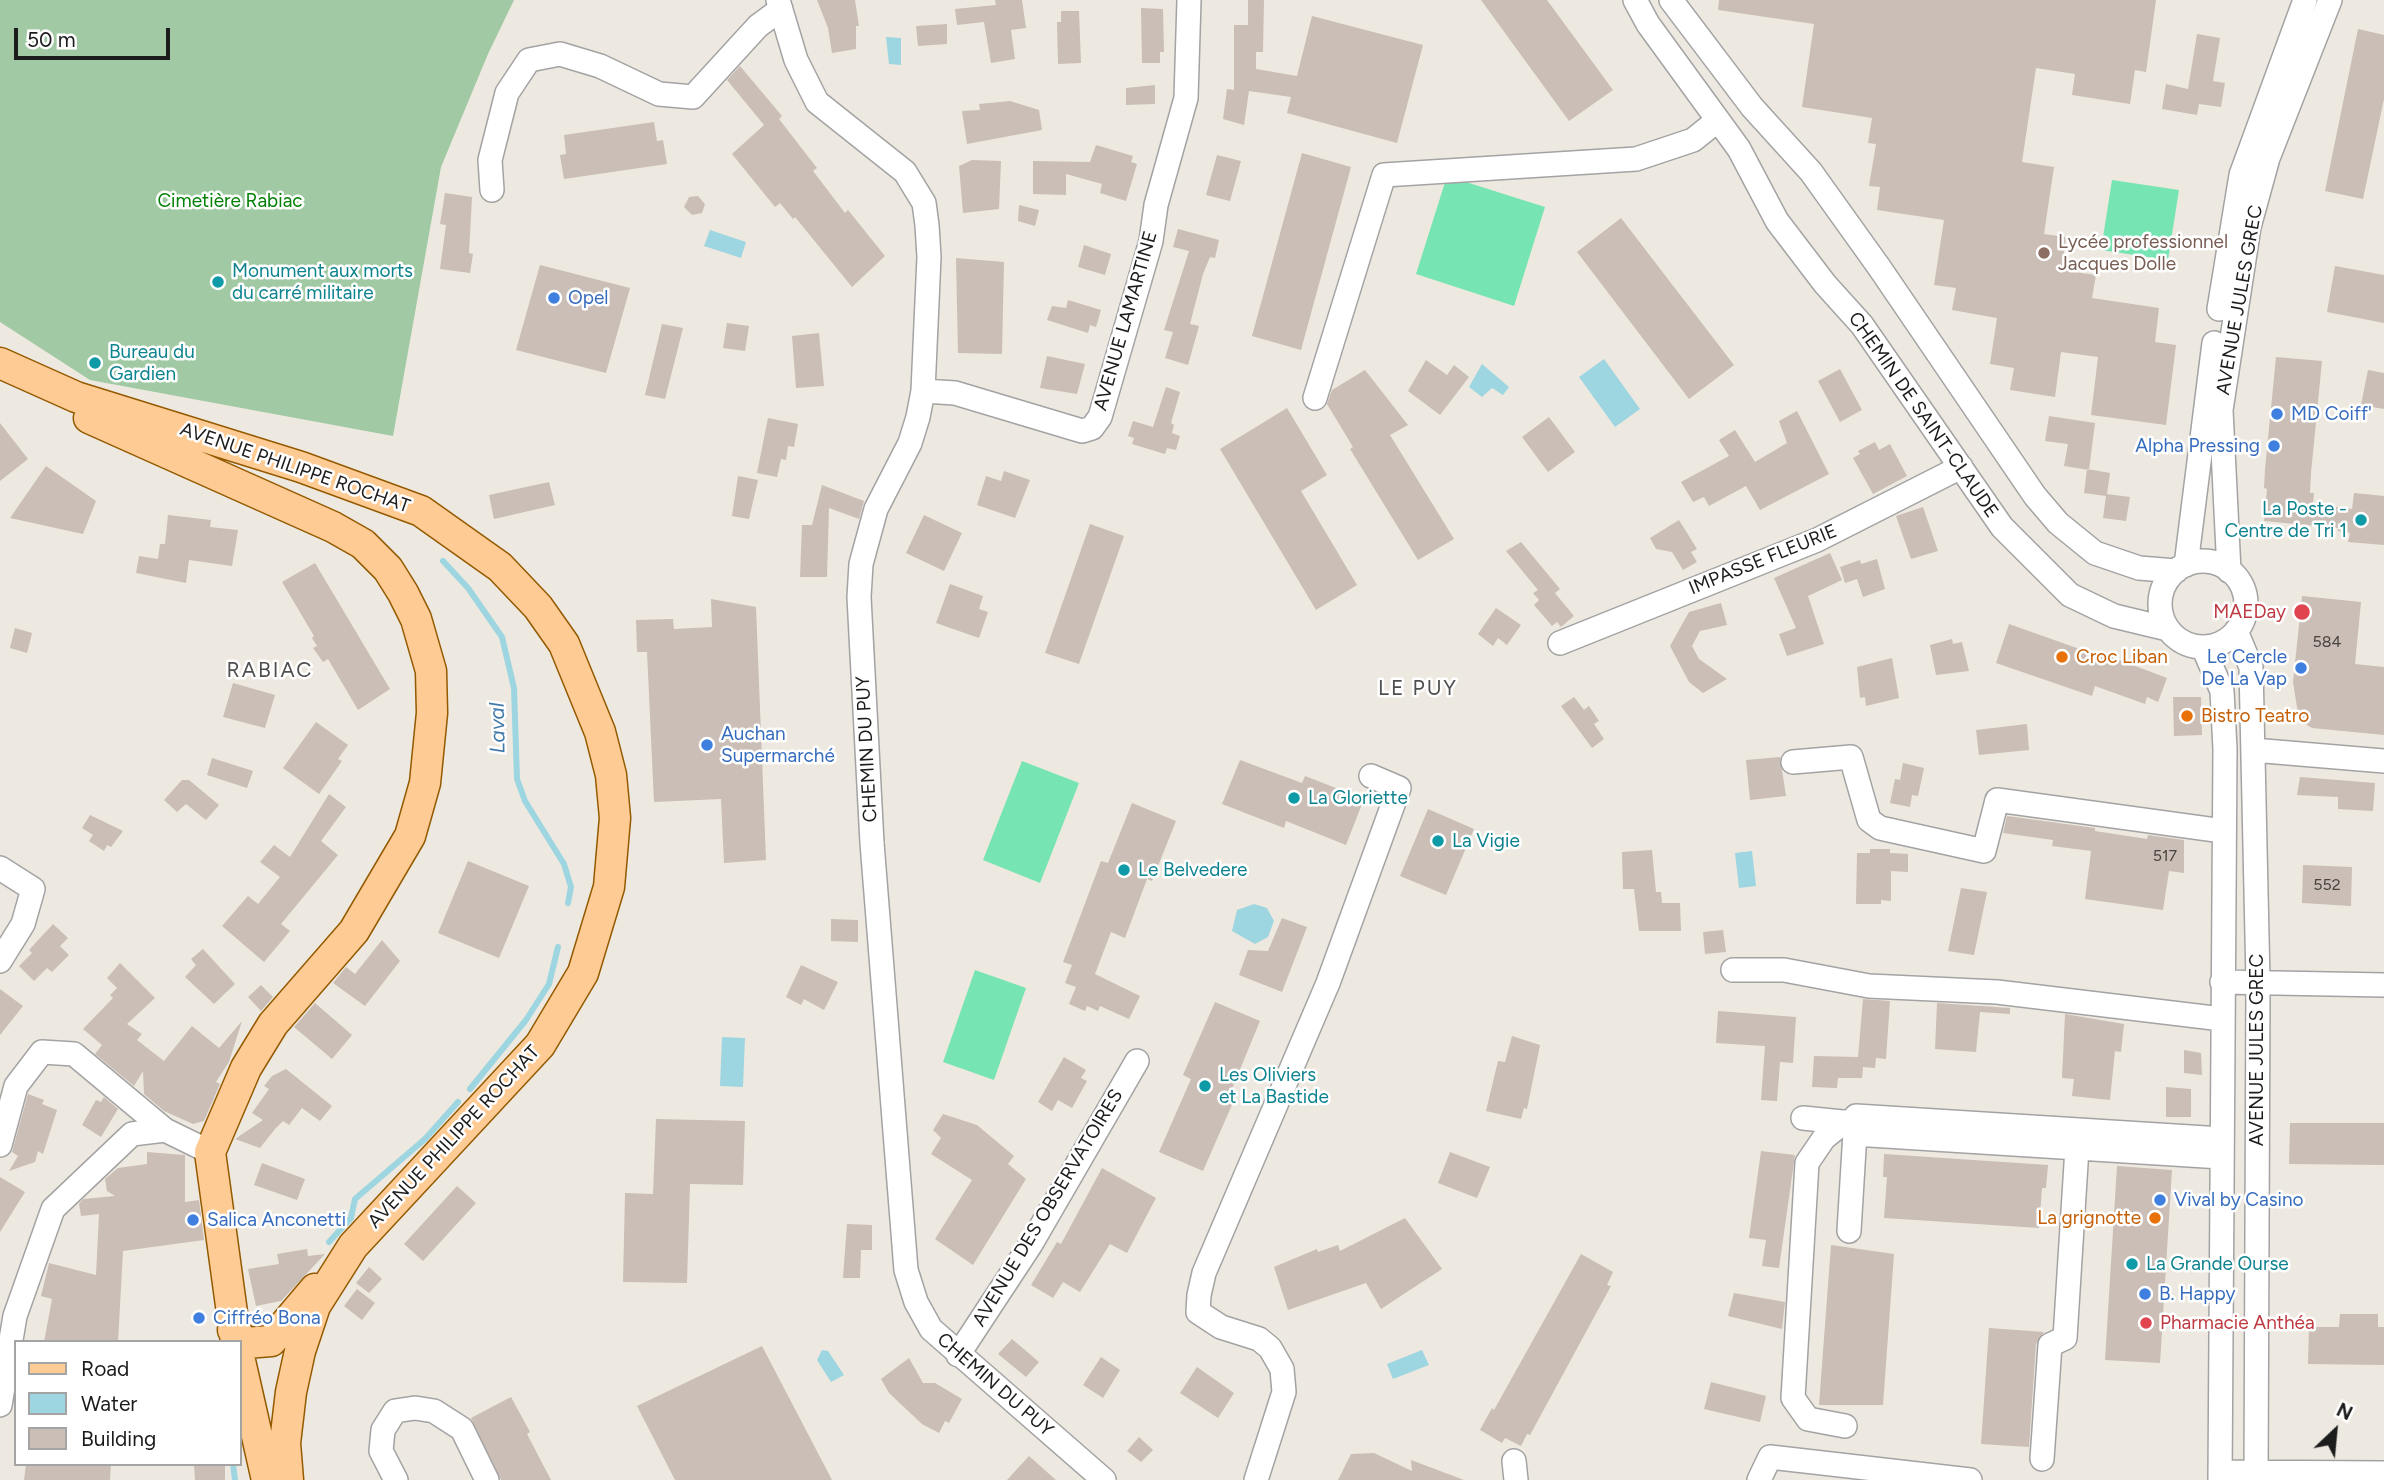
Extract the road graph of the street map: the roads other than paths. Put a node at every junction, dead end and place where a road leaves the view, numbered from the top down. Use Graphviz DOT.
graph roads {
  1 [pos="1189,0"];
  2 [pos="1635,0"];
  3 [pos="1671,0"];
  4 [pos="2305,0"];
  5 [pos="2330,0"];
  6 [pos="780,5"];
  7 [pos="1718,120"];
  8 [pos="492,190"];
  9 [pos="0,363"];
  10 [pos="0,376"];
  11 [pos="923,390"];
  12 [pos="1315,398"];
  13 [pos="301,467"];
  14 [pos="1961,467"];
  15 [pos="297,511"];
  16 [pos="2181,568"];
  17 [pos="2229,571"];
  18 [pos="2168,629"];
  19 [pos="2236,631"];
  20 [pos="1560,643"];
  21 [pos="2203,647"];
  22 [pos="2253,750"];
  23 [pos="2384,761"];
  24 [pos="1793,762"];
  25 [pos="1370,776"];
  26 [pos="2223,831"];
  27 [pos="5,872"];
  28 [pos="0,961"];
  29 [pos="1733,970"];
  30 [pos="2258,981"];
  31 [pos="2222,982"];
  32 [pos="2384,985"];
  33 [pos="2222,1019"];
  34 [pos="1137,1061"];
  35 [pos="1803,1118"];
  36 [pos="1852,1124"];
  37 [pos="165,1130"];
  38 [pos="2088,1143"];
  39 [pos="0,1145"];
  40 [pos="2222,1148"];
  41 [pos="210,1152"];
  42 [pos="1849,1231"];
  43 [pos="353,1246"];
  44 [pos="234,1336"];
  45 [pos="242,1341"];
  46 [pos="958,1355"];
  47 [pos="242,1369"];
  48 [pos="0,1405"];
  49 [pos="1845,1426"];
  50 [pos="2042,1459"];
  51 [pos="2384,1473"];
  52 [pos="2220,1476"];
  53 [pos="2256,1476"];
  54 [pos="267,1480"];
  55 [pos="288,1480"];
  56 [pos="396,1480"];
  57 [pos="487,1480"];
  58 [pos="1104,1480"];
  59 [pos="1256,1480"];
  60 [pos="1759,1480"];
  61 [pos="1970,1480"];
  1 -- 11 [label="street, AVENUE LAMARTINE"];
  2 -- 7 [label="street, CHEMIN DE SAINT-CLAUDE"];
  3 -- 16 [label="street"];
  4 -- 16 [label="street, AVENUE JULES GREC"];
  5 -- 17 [label="street, AVENUE JULES GREC"];
  6 -- 8 [label="street"];
  6 -- 11 [label="street, CHEMIN DU PUY"];
  7 -- 12 [label="street"];
  7 -- 14 [label="street, CHEMIN DE SAINT-CLAUDE"];
  9 -- 13 [label="main road, AVENUE PHILIPPE ROCHAT"];
  10 -- 15 [label="main road, AVENUE PHILIPPE ROCHAT"];
  11 -- 46 [label="street, CHEMIN DU PUY"];
  13 -- 15 [label="main road"];
  13 -- 43 [label="main road, AVENUE PHILIPPE ROCHAT"];
  14 -- 18 [label="street, CHEMIN DE SAINT-CLAUDE"];
  14 -- 20 [label="street, IMPASSE FLEURIE"];
  15 -- 41 [label="main road, AVENUE PHILIPPE ROCHAT"];
  16 -- 17 [label="street"];
  16 -- 18 [label="street"];
  17 -- 19 [label="street"];
  18 -- 21 [label="street"];
  19 -- 21 [label="street"];
  19 -- 22 [label="street, AVENUE JULES GREC"];
  21 -- 26 [label="street, AVENUE JULES GREC"];
  22 -- 23 [label="street"];
  22 -- 30 [label="street, AVENUE JULES GREC"];
  24 -- 26 [label="street"];
  25 -- 59 [label="street"];
  26 -- 31 [label="street, AVENUE JULES GREC"];
  27 -- 28 [label="street"];
  29 -- 33 [label="street"];
  30 -- 31 [label="street"];
  30 -- 32 [label="street"];
  30 -- 53 [label="street, AVENUE JULES GREC"];
  31 -- 33 [label="street, AVENUE JULES GREC"];
  33 -- 40 [label="street, AVENUE JULES GREC"];
  34 -- 46 [label="street, AVENUE DES OBSERVATOIRES"];
  35 -- 36 [label="street"];
  36 -- 38 [label="street"];
  36 -- 42 [label="street"];
  36 -- 49 [label="street"];
  37 -- 39 [label="street"];
  37 -- 41 [label="street"];
  37 -- 48 [label="street"];
  38 -- 40 [label="street"];
  38 -- 50 [label="street"];
  40 -- 52 [label="street, AVENUE JULES GREC"];
  41 -- 44 [label="main road"];
  43 -- 45 [label="main road"];
  43 -- 55 [label="main road, AVENUE PHILIPPE ROCHAT"];
  46 -- 58 [label="street, CHEMIN DU PUY"];
  47 -- 54 [label="main road"];
  51 -- 53 [label="street"];
  52 -- 53 [label="street, AVENUE JULES GREC"];
  56 -- 57 [label="street"];
  60 -- 61 [label="street"];
}
